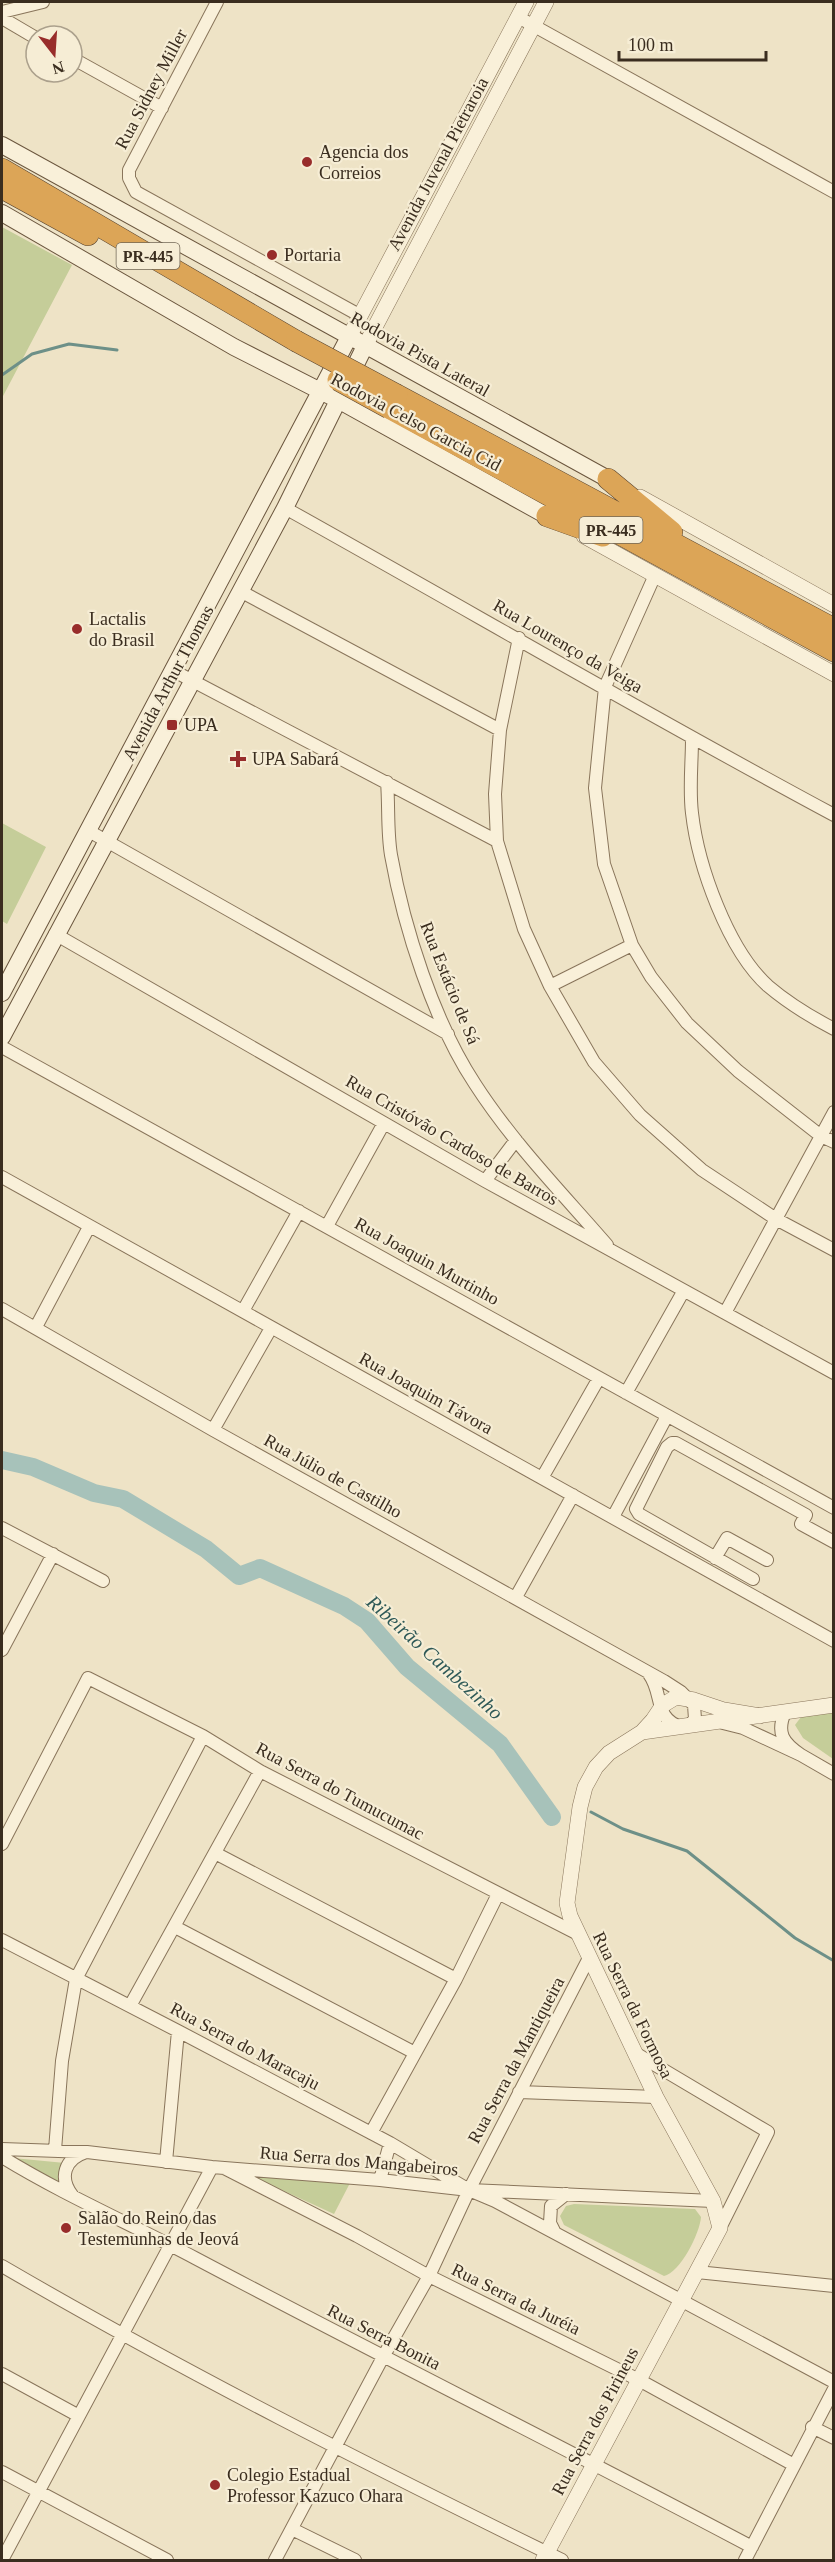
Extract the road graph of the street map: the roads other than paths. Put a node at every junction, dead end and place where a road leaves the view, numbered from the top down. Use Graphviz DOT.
graph roads {
  1 [pos="43,2"];
  2 [pos="217,2"];
  3 [pos="526,2"];
  4 [pos="546,2"];
  5 [pos="2,12"];
  6 [pos="518,16"];
  7 [pos="2,18"];
  8 [pos="533,25"];
  9 [pos="24,31"];
  10 [pos="84,65"];
  11 [pos="162,108"];
  12 [pos="2,145"];
  13 [pos="2,169"];
  14 [pos="2,188"];
  15 [pos="834,192"];
  16 [pos="2,213"];
  17 [pos="359,315"];
  18 [pos="349,337"];
  19 [pos="365,346"];
  20 [pos="293,347"];
  21 [pos="321,392"];
  22 [pos="338,400"];
  23 [pos="393,402"];
  24 [pos="608,479"];
  25 [pos="285,508"];
  26 [pos="547,516"];
  27 [pos="249,527"];
  28 [pos="264,547"];
  29 [pos="710,562"];
  30 [pos="656,566"];
  31 [pos="240,591"];
  32 [pos="834,605"];
  33 [pos="834,629"];
  34 [pos="519,638"];
  35 [pos="834,651"];
  36 [pos="172,670"];
  37 [pos="834,674"];
  38 [pos="192,680"];
  39 [pos="605,687"];
  40 [pos="500,730"];
  41 [pos="692,739"];
  42 [pos="387,782"];
  43 [pos="834,815"];
  44 [pos="87,830"];
  45 [pos="105,841"];
  46 [pos="498,841"];
  47 [pos="55,934"];
  48 [pos="632,945"];
  49 [pos="550,986"];
  50 [pos="2,993"];
  51 [pos="834,1029"];
  52 [pos="448,1034"];
  53 [pos="2,1037"];
  54 [pos="2,1047"];
  55 [pos="834,1112"];
  56 [pos="384,1123"];
  57 [pos="821,1136"];
  58 [pos="516,1140"];
  59 [pos="834,1142"];
  60 [pos="2,1177"];
  61 [pos="485,1181"];
  62 [pos="299,1211"];
  63 [pos="776,1219"];
  64 [pos="327,1226"];
  65 [pos="89,1227"];
  66 [pos="834,1250"];
  67 [pos="614,1253"];
  68 [pos="683,1292"];
  69 [pos="2,1308"];
  70 [pos="243,1311"];
  71 [pos="725,1313"];
  72 [pos="36,1327"];
  73 [pos="271,1328"];
  74 [pos="834,1373"];
  75 [pos="599,1378"];
  76 [pos="626,1393"];
  77 [pos="667,1416"];
  78 [pos="213,1430"];
  79 [pos="642,1463"];
  80 [pos="655,1470"];
  81 [pos="542,1478"];
  82 [pos="573,1495"];
  83 [pos="834,1508"];
  84 [pos="614,1518"];
  85 [pos="2,1528"];
  86 [pos="834,1542"];
  87 [pos="53,1554"];
  88 [pos="715,1558"];
  89 [pos="767,1560"];
  90 [pos="753,1579"];
  91 [pos="103,1581"];
  92 [pos="516,1597"];
  93 [pos="834,1641"];
  94 [pos="2,1650"];
  95 [pos="648,1673"];
  96 [pos="687,1698"];
  97 [pos="834,1705"];
  98 [pos="661,1708"];
  99 [pos="785,1712"];
  100 [pos="760,1716"];
  101 [pos="719,1722"];
  102 [pos="686,1726"];
  103 [pos="642,1732"];
  104 [pos="203,1736"];
  105 [pos="801,1755"];
  106 [pos="260,1771"];
  107 [pos="834,1774"];
  108 [pos="2,1842"];
  109 [pos="215,1853"];
  110 [pos="498,1894"];
  111 [pos="175,1927"];
  112 [pos="576,1933"];
  113 [pos="2,1940"];
  114 [pos="590,1958"];
  115 [pos="76,1978"];
  116 [pos="456,1979"];
  117 [pos="130,2006"];
  118 [pos="178,2031"];
  119 [pos="416,2053"];
  120 [pos="635,2053"];
  121 [pos="519,2092"];
  122 [pos="656,2097"];
  123 [pos="371,2133"];
  124 [pos="390,2143"];
  125 [pos="2,2149"];
  126 [pos="55,2150"];
  127 [pos="87,2152"];
  128 [pos="2,2157"];
  129 [pos="166,2162"];
  130 [pos="217,2167"];
  131 [pos="381,2180"];
  132 [pos="469,2190"];
  133 [pos="566,2194"];
  134 [pos="72,2195"];
  135 [pos="713,2202"];
  136 [pos="720,2228"];
  137 [pos="555,2233"];
  138 [pos="171,2246"];
  139 [pos="2,2266"];
  140 [pos="697,2272"];
  141 [pos="429,2276"];
  142 [pos="834,2286"];
  143 [pos="682,2300"];
  144 [pos="122,2336"];
  145 [pos="382,2357"];
  146 [pos="2,2374"];
  147 [pos="639,2380"];
  148 [pos="834,2382"];
  149 [pos="834,2389"];
  150 [pos="79,2416"];
  151 [pos="812,2427"];
  152 [pos="834,2438"];
  153 [pos="335,2447"];
  154 [pos="595,2464"];
  155 [pos="794,2465"];
  156 [pos="2,2472"];
  157 [pos="40,2491"];
  158 [pos="292,2529"];
  159 [pos="752,2547"];
  160 [pos="545,2557"];
  161 [pos="2,2560"];
  162 [pos="167,2560"];
  163 [pos="275,2560"];
  164 [pos="355,2560"];
  165 [pos="562,2560"];
  166 [pos="745,2560"];
  1 -- 5 [label="street"];
  2 -- 11 [label="street, Rua Sidney Miller"];
  3 -- 6 [label="street, Avenida Juvenal Pietraroia"];
  4 -- 8 [label="street, Avenida Juvenal Pietraroia"];
  6 -- 8 [label="street"];
  6 -- 17 [label="street, Avenida Juvenal Pietraroia"];
  7 -- 9 [label="street"];
  8 -- 15 [label="street"];
  8 -- 19 [label="street, Avenida Juvenal Pietraroia"];
  10 -- 11 [label="street"];
  11 -- 17 [label="street, Rua Sidney Miller"];
  12 -- 18 [label="main road, Rodovia Pista Lateral / PR-445"];
  13 -- 20 [label="highway, Rodovia Celso Garcia Cid / PR-445"];
  14 -- 20 [label="highway, Rodovia Celso Garcia Cid / PR-445"];
  16 -- 21 [label="main road, PR-445"];
  17 -- 18 [label="street, Avenida Juvenal Pietraroia"];
  18 -- 19 [label="main road, Rodovia Pista Lateral / PR-445"];
  18 -- 21 [label="main road, Avenida Arthur Thomas"];
  19 -- 22 [label="main road, Avenida Arthur Thomas"];
  19 -- 24 [label="main road, Rodovia Pista Lateral / PR-445"];
  20 -- 23 [label="highway, Rodovia Celso Garcia Cid / PR-445, bridge"];
  21 -- 22 [label="main road, PR-445"];
  21 -- 27 [label="main road, Avenida Arthur Thomas"];
  22 -- 25 [label="main road, Avenida Arthur Thomas"];
  22 -- 26 [label="main road, PR-445"];
  23 -- 29 [label="highway, Rodovia Celso Garcia Cid / PR-445"];
  23 -- 30 [label="highway, Rodovia Celso Garcia Cid / PR-445"];
  24 -- 29 [label="highway"];
  24 -- 32 [label="street, Rodovia Pista Lateral / PR-445"];
  25 -- 28 [label="main road, Avenida Arthur Thomas"];
  25 -- 34 [label="street, Rua Lourenço da Veiga"];
  26 -- 30 [label="highway"];
  27 -- 28 [label="main road"];
  27 -- 36 [label="main road, Avenida Arthur Thomas"];
  28 -- 31 [label="main road, Avenida Arthur Thomas"];
  29 -- 33 [label="highway, Rodovia Celso Garcia Cid / PR-445"];
  30 -- 35 [label="highway, Rodovia Celso Garcia Cid / PR-445"];
  30 -- 37 [label="street, PR-445"];
  30 -- 39 [label="street"];
  31 -- 38 [label="main road, Avenida Arthur Thomas"];
  31 -- 40 [label="street"];
  34 -- 39 [label="street, Rua Lourenço da Veiga"];
  34 -- 40 [label="street"];
  36 -- 38 [label="street"];
  36 -- 44 [label="main road, Avenida Arthur Thomas"];
  38 -- 42 [label="street"];
  38 -- 45 [label="main road, Avenida Arthur Thomas"];
  39 -- 41 [label="street, Rua Lourenço da Veiga"];
  39 -- 48 [label="street"];
  40 -- 46 [label="street"];
  41 -- 43 [label="street, Rua Lourenço da Veiga"];
  41 -- 51 [label="street"];
  42 -- 46 [label="street"];
  42 -- 52 [label="street, Rua Estácio de Sá"];
  44 -- 45 [label="street"];
  44 -- 50 [label="main road, Avenida Arthur Thomas"];
  45 -- 47 [label="main road, Avenida Arthur Thomas"];
  45 -- 52 [label="street"];
  46 -- 49 [label="street"];
  47 -- 53 [label="main road, Avenida Arthur Thomas"];
  47 -- 56 [label="street, Rua Cristóvão Cardoso de Barros"];
  48 -- 49 [label="street"];
  48 -- 57 [label="street"];
  49 -- 63 [label="street"];
  52 -- 58 [label="street, Rua Estácio de Sá"];
  54 -- 62 [label="street, Rua Joaquin Murtinho"];
  55 -- 57 [label="street"];
  56 -- 61 [label="street, Rua Cristóvão Cardoso de Barros"];
  56 -- 64 [label="street"];
  57 -- 59 [label="street"];
  57 -- 63 [label="street"];
  58 -- 61 [label="street"];
  58 -- 67 [label="street, Rua Estácio de Sá"];
  60 -- 65 [label="street, Rua Joaquim Távora"];
  61 -- 67 [label="street, Rua Cristóvão Cardoso de Barros"];
  62 -- 64 [label="street, Rua Joaquin Murtinho"];
  62 -- 70 [label="street"];
  63 -- 66 [label="street"];
  63 -- 71 [label="street"];
  64 -- 75 [label="street, Rua Joaquin Murtinho"];
  65 -- 70 [label="street, Rua Joaquim Távora"];
  65 -- 72 [label="street"];
  67 -- 68 [label="street, Rua Cristóvão Cardoso de Barros"];
  68 -- 71 [label="street, Rua Cristóvão Cardoso de Barros"];
  68 -- 76 [label="street"];
  69 -- 72 [label="street, Rua Júlio de Castilho"];
  70 -- 73 [label="street, Rua Joaquim Távora"];
  71 -- 74 [label="street, Rua Cristóvão Cardoso de Barros"];
  72 -- 78 [label="street, Rua Júlio de Castilho"];
  73 -- 78 [label="street"];
  73 -- 81 [label="street, Rua Joaquim Távora"];
  75 -- 76 [label="street, Rua Joaquin Murtinho"];
  75 -- 81 [label="street"];
  76 -- 77 [label="street, Rua Joaquin Murtinho"];
  77 -- 79 [label="street"];
  77 -- 83 [label="street, Rua Joaquin Murtinho"];
  78 -- 92 [label="street, Rua Júlio de Castilho"];
  79 -- 80 [label="street"];
  79 -- 84 [label="street"];
  80 -- 86 [label="street"];
  80 -- 88 [label="street"];
  81 -- 82 [label="street, Rua Joaquim Távora"];
  82 -- 84 [label="street, Rua Joaquim Távora"];
  82 -- 92 [label="street"];
  84 -- 93 [label="street, Rua Joaquim Távora"];
  85 -- 87 [label="street"];
  87 -- 91 [label="street"];
  87 -- 94 [label="street"];
  88 -- 89 [label="street"];
  88 -- 90 [label="street"];
  92 -- 95 [label="street, Rua Júlio de Castilho"];
  95 -- 96 [label="street, Rua Júlio de Castilho"];
  95 -- 98 [label="street"];
  96 -- 98 [label="street"];
  96 -- 100 [label="street, Rua Serra da Formosa"];
  96 -- 102 [label="street"];
  97 -- 99 [label="street, Rua Serra da Formosa"];
  98 -- 102 [label="street"];
  98 -- 103 [label="street, Rua Serra da Formosa"];
  99 -- 100 [label="street, Rua Serra da Formosa"];
  99 -- 105 [label="street"];
  100 -- 101 [label="street, Rua Serra da Formosa"];
  101 -- 102 [label="street, Rua Serra da Formosa"];
  101 -- 105 [label="street"];
  102 -- 103 [label="street, Rua Serra da Formosa"];
  103 -- 112 [label="street, Rua Serra da Formosa"];
  104 -- 106 [label="street, Rua Serra do Tumucumac"];
  104 -- 108 [label="street, Rua Serra do Tumucumac"];
  104 -- 115 [label="street"];
  105 -- 107 [label="street"];
  106 -- 109 [label="street"];
  106 -- 110 [label="street, Rua Serra do Tumucumac"];
  109 -- 111 [label="street"];
  109 -- 116 [label="street"];
  110 -- 112 [label="street, Rua Serra do Tumucumac"];
  110 -- 116 [label="street"];
  111 -- 117 [label="street"];
  111 -- 119 [label="street"];
  112 -- 114 [label="street, Rua Serra da Formosa"];
  113 -- 115 [label="street, Rua Serra do Maracaju"];
  114 -- 120 [label="street, Rua Serra da Formosa"];
  114 -- 121 [label="street, Rua Serra da Mantiqueira"];
  115 -- 117 [label="street, Rua Serra do Maracaju"];
  115 -- 126 [label="street"];
  116 -- 119 [label="street"];
  117 -- 118 [label="street, Rua Serra do Maracaju"];
  118 -- 123 [label="street, Rua Serra do Maracaju"];
  118 -- 129 [label="street"];
  119 -- 123 [label="street"];
  120 -- 122 [label="street, Rua Serra da Formosa"];
  120 -- 136 [label="street"];
  121 -- 122 [label="street"];
  121 -- 132 [label="street, Rua Serra da Mantiqueira"];
  122 -- 135 [label="street, Rua Serra da Formosa"];
  123 -- 124 [label="street, Rua Serra do Maracaju"];
  124 -- 131 [label="street"];
  124 -- 132 [label="street, Rua Serra do Maracaju"];
  125 -- 126 [label="street, Rua Serra dos Mangabeiros"];
  126 -- 127 [label="street, Rua Serra dos Mangabeiros"];
  127 -- 129 [label="street, Rua Serra dos Mangabeiros"];
  127 -- 134 [label="street"];
  128 -- 134 [label="street, Rua Serra Bonita"];
  129 -- 130 [label="street, Rua Serra dos Mangabeiros"];
  130 -- 131 [label="street, Rua Serra dos Mangabeiros"];
  130 -- 138 [label="street"];
  130 -- 141 [label="street, Rua Serra da Juréia"];
  131 -- 132 [label="street, Rua Serra dos Mangabeiros"];
  132 -- 133 [label="street, Rua Serra dos Mangabeiros"];
  132 -- 137 [label="street"];
  132 -- 141 [label="street, Rua Serra da Mantiqueira"];
  133 -- 135 [label="street, Rua Serra dos Mangabeiros"];
  133 -- 137 [label="street"];
  134 -- 138 [label="street, Rua Serra Bonita"];
  135 -- 136 [label="street, Rua Serra da Formosa"];
  136 -- 140 [label="street"];
  137 -- 143 [label="street"];
  138 -- 144 [label="street"];
  138 -- 145 [label="street, Rua Serra Bonita"];
  139 -- 144 [label="street"];
  140 -- 142 [label="street"];
  140 -- 143 [label="street"];
  141 -- 145 [label="street, Rua Serra da Mantiqueira"];
  141 -- 147 [label="street, Rua Serra da Juréia"];
  143 -- 147 [label="street, Rua Serra dos Pirineus"];
  143 -- 148 [label="street"];
  144 -- 150 [label="street"];
  144 -- 153 [label="street"];
  145 -- 153 [label="street, Rua Serra da Mantiqueira"];
  145 -- 154 [label="street, Rua Serra Bonita"];
  146 -- 150 [label="street"];
  147 -- 154 [label="street, Rua Serra dos Pirineus"];
  147 -- 155 [label="street, Rua Serra da Juréia"];
  149 -- 151 [label="street"];
  150 -- 157 [label="street"];
  151 -- 152 [label="street"];
  151 -- 155 [label="street"];
  153 -- 158 [label="street, Rua Serra da Mantiqueira"];
  153 -- 160 [label="street"];
  154 -- 159 [label="street, Rua Serra Bonita"];
  154 -- 160 [label="street, Rua Serra dos Pirineus"];
  155 -- 159 [label="street"];
  156 -- 157 [label="street"];
  157 -- 161 [label="street"];
  157 -- 162 [label="street"];
  158 -- 163 [label="street, Rua Serra da Mantiqueira"];
  158 -- 164 [label="street"];
  159 -- 166 [label="street"];
  160 -- 165 [label="street"];
}
